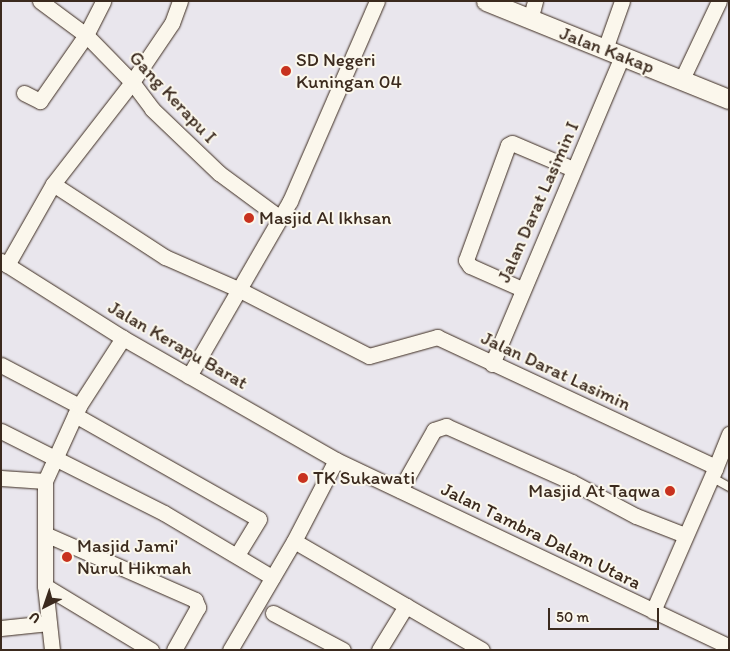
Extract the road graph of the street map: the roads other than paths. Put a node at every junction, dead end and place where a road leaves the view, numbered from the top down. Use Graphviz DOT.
graph roads {
  1 [pos="40,1"];
  2 [pos="103,1"];
  3 [pos="180,1"];
  4 [pos="377,1"];
  5 [pos="486,1"];
  6 [pos="535,1"];
  7 [pos="622,1"];
  8 [pos="719,1"];
  9 [pos="530,20"];
  10 [pos="86,35"];
  11 [pos="613,53"];
  12 [pos="682,79"];
  13 [pos="132,82"];
  14 [pos="24,93"];
  15 [pos="729,99"];
  16 [pos="573,169"];
  17 [pos="54,184"];
  18 [pos="280,218"];
  19 [pos="4,263"];
  20 [pos="238,289"];
  21 [pos="522,289"];
  22 [pos="123,338"];
  23 [pos="492,364"];
  24 [pos="1,365"];
  25 [pos="189,376"];
  26 [pos="77,411"];
  27 [pos="1,431"];
  28 [pos="729,434"];
  29 [pos="56,458"];
  30 [pos="336,460"];
  31 [pos="713,473"];
  32 [pos="1,478"];
  33 [pos="45,481"];
  34 [pos="729,487"];
  35 [pos="400,490"];
  36 [pos="45,534"];
  37 [pos="685,535"];
  38 [pos="301,545"];
  39 [pos="237,555"];
  40 [pos="272,577"];
  41 [pos="45,586"];
  42 [pos="406,606"];
  43 [pos="653,611"];
  44 [pos="273,613"];
  45 [pos="49,623"];
  46 [pos="1,628"];
  47 [pos="729,647"];
  48 [pos="52,650"];
  49 [pos="151,650"];
  50 [pos="174,650"];
  51 [pos="230,650"];
  52 [pos="343,650"];
  53 [pos="379,650"];
  54 [pos="482,650"];
  1 -- 10 [label="street, Gang Kerapu I"];
  2 -- 10 [label="street"];
  3 -- 13 [label="street"];
  4 -- 18 [label="street"];
  5 -- 9 [label="street, Jalan Kakap"];
  6 -- 9 [label="street"];
  7 -- 11 [label="street, Jalan Darat Lasimin I"];
  8 -- 12 [label="street"];
  9 -- 11 [label="street, Jalan Kakap"];
  10 -- 13 [label="street, Gang Kerapu I"];
  10 -- 14 [label="street"];
  11 -- 12 [label="street, Jalan Kakap"];
  11 -- 16 [label="street, Jalan Darat Lasimin I"];
  12 -- 15 [label="street, Jalan Kakap"];
  13 -- 17 [label="street"];
  13 -- 18 [label="street, Gang Kerapu I"];
  16 -- 21 [label="street, Jalan Darat Lasimin I"];
  16 -- 21 [label="street"];
  17 -- 19 [label="street"];
  17 -- 20 [label="street, Jalan Darat Lasimin"];
  18 -- 20 [label="street"];
  19 -- 22 [label="street, Jalan Kerapu Barat"];
  20 -- 23 [label="street, Jalan Darat Lasimin"];
  20 -- 25 [label="street"];
  21 -- 23 [label="street, Jalan Darat Lasimin I"];
  22 -- 25 [label="street, Jalan Kerapu Barat"];
  22 -- 26 [label="street"];
  23 -- 31 [label="street, Jalan Darat Lasimin"];
  24 -- 26 [label="street"];
  25 -- 30 [label="street, Jalan Kerapu Barat"];
  26 -- 29 [label="street"];
  26 -- 39 [label="street"];
  27 -- 29 [label="street"];
  28 -- 31 [label="street"];
  29 -- 33 [label="street"];
  29 -- 39 [label="street"];
  30 -- 35 [label="street, Jalan Tambra Dalam Utara"];
  30 -- 40 [label="street"];
  31 -- 34 [label="lane"];
  31 -- 37 [label="street"];
  32 -- 33 [label="street"];
  33 -- 36 [label="street"];
  35 -- 37 [label="street"];
  35 -- 43 [label="street, Jalan Tambra Dalam Utara"];
  36 -- 41 [label="street"];
  36 -- 50 [label="street"];
  37 -- 43 [label="street"];
  38 -- 42 [label="street"];
  39 -- 40 [label="street"];
  40 -- 51 [label="street"];
  41 -- 45 [label="street"];
  41 -- 49 [label="street"];
  42 -- 53 [label="street"];
  42 -- 54 [label="street"];
  43 -- 47 [label="street, Jalan Tambra Dalam Utara"];
  44 -- 52 [label="street"];
  45 -- 46 [label="street"];
  45 -- 48 [label="street"];
}
